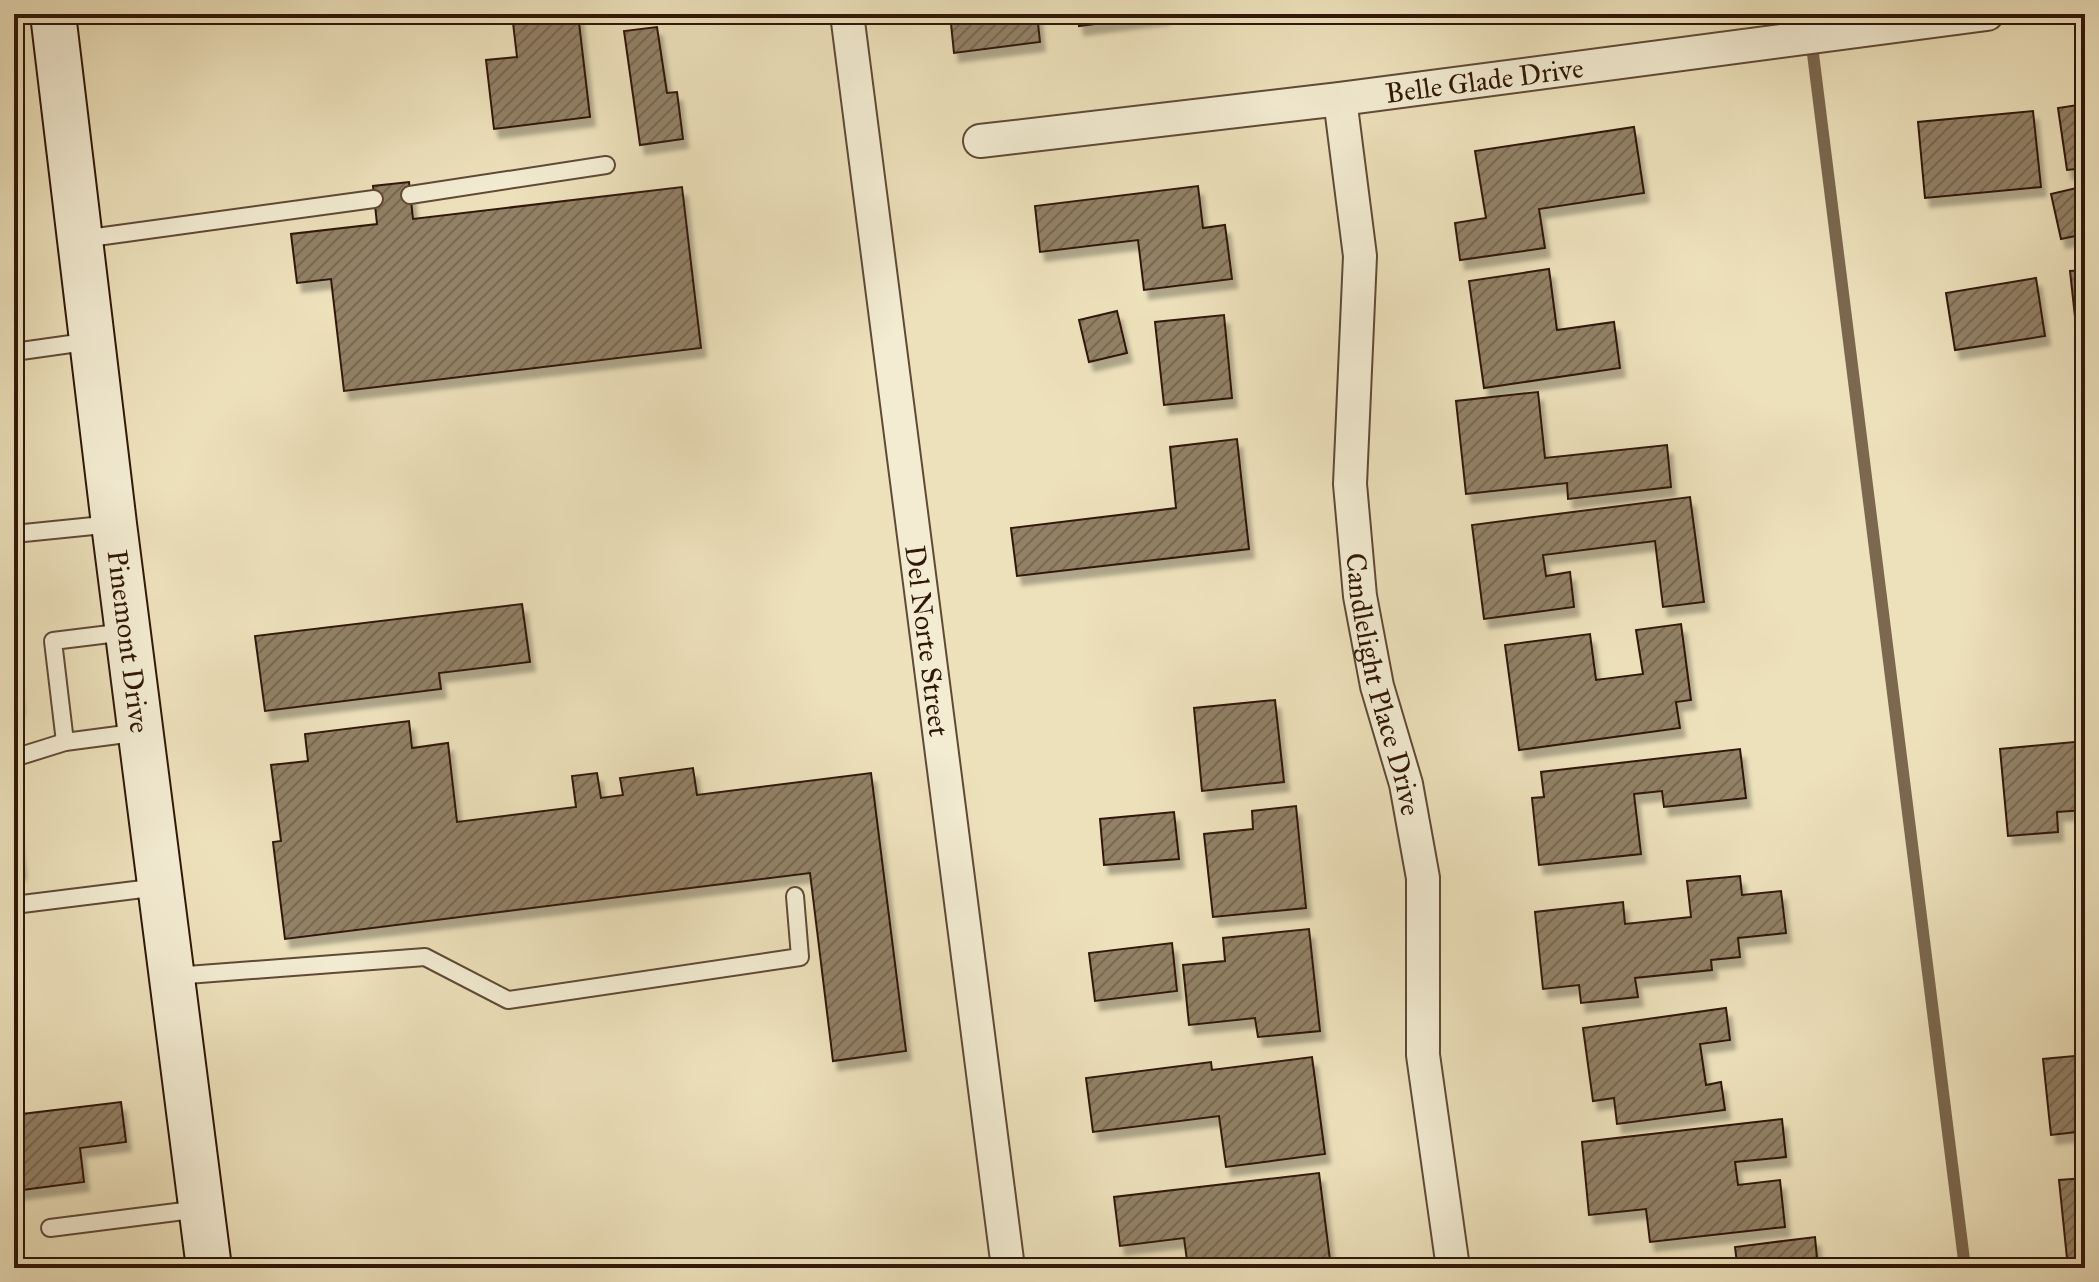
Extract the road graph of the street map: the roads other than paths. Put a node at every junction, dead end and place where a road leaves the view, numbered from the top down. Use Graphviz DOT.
graph roads {
  1 [pos="53,14"];
  2 [pos="847,14"];
  3 [pos="1987,14"];
  4 [pos="1340,99"];
  5 [pos="980,141"];
  6 [pos="606,165"];
  7 [pos="410,195"];
  8 [pos="374,199"];
  9 [pos="80,239"];
  10 [pos="93,340"];
  11 [pos="14,352"];
  12 [pos="114,524"];
  13 [pos="14,534"];
  14 [pos="128,632"];
  15 [pos="141,732"];
  16 [pos="65,742"];
  17 [pos="14,758"];
  18 [pos="161,887"];
  19 [pos="795,896"];
  20 [pos="14,905"];
  21 [pos="173,976"];
  22 [pos="202,1209"];
  23 [pos="50,1228"];
  24 [pos="209,1268"];
  25 [pos="1008,1268"];
  26 [pos="1453,1268"];
  1 -- 9 [label="main road, Pinemont Drive"];
  2 -- 25 [label="street, Del Norte Street"];
  3 -- 4 [label="street, Belle Glade Drive"];
  4 -- 5 [label="street, Belle Glade Drive"];
  4 -- 26 [label="street, Candlelight Place Drive"];
  6 -- 7 [label="lane"];
  8 -- 9 [label="lane"];
  9 -- 10 [label="main road, Pinemont Drive"];
  10 -- 11 [label="lane"];
  10 -- 12 [label="main road, Pinemont Drive"];
  12 -- 13 [label="lane"];
  12 -- 14 [label="main road, Pinemont Drive"];
  14 -- 15 [label="main road, Pinemont Drive"];
  14 -- 16 [label="lane"];
  15 -- 16 [label="lane"];
  15 -- 18 [label="main road, Pinemont Drive"];
  16 -- 17 [label="lane"];
  18 -- 20 [label="lane"];
  18 -- 21 [label="main road, Pinemont Drive"];
  19 -- 21 [label="lane"];
  21 -- 22 [label="main road, Pinemont Drive"];
  22 -- 23 [label="lane"];
  22 -- 24 [label="main road, Pinemont Drive"];
}
